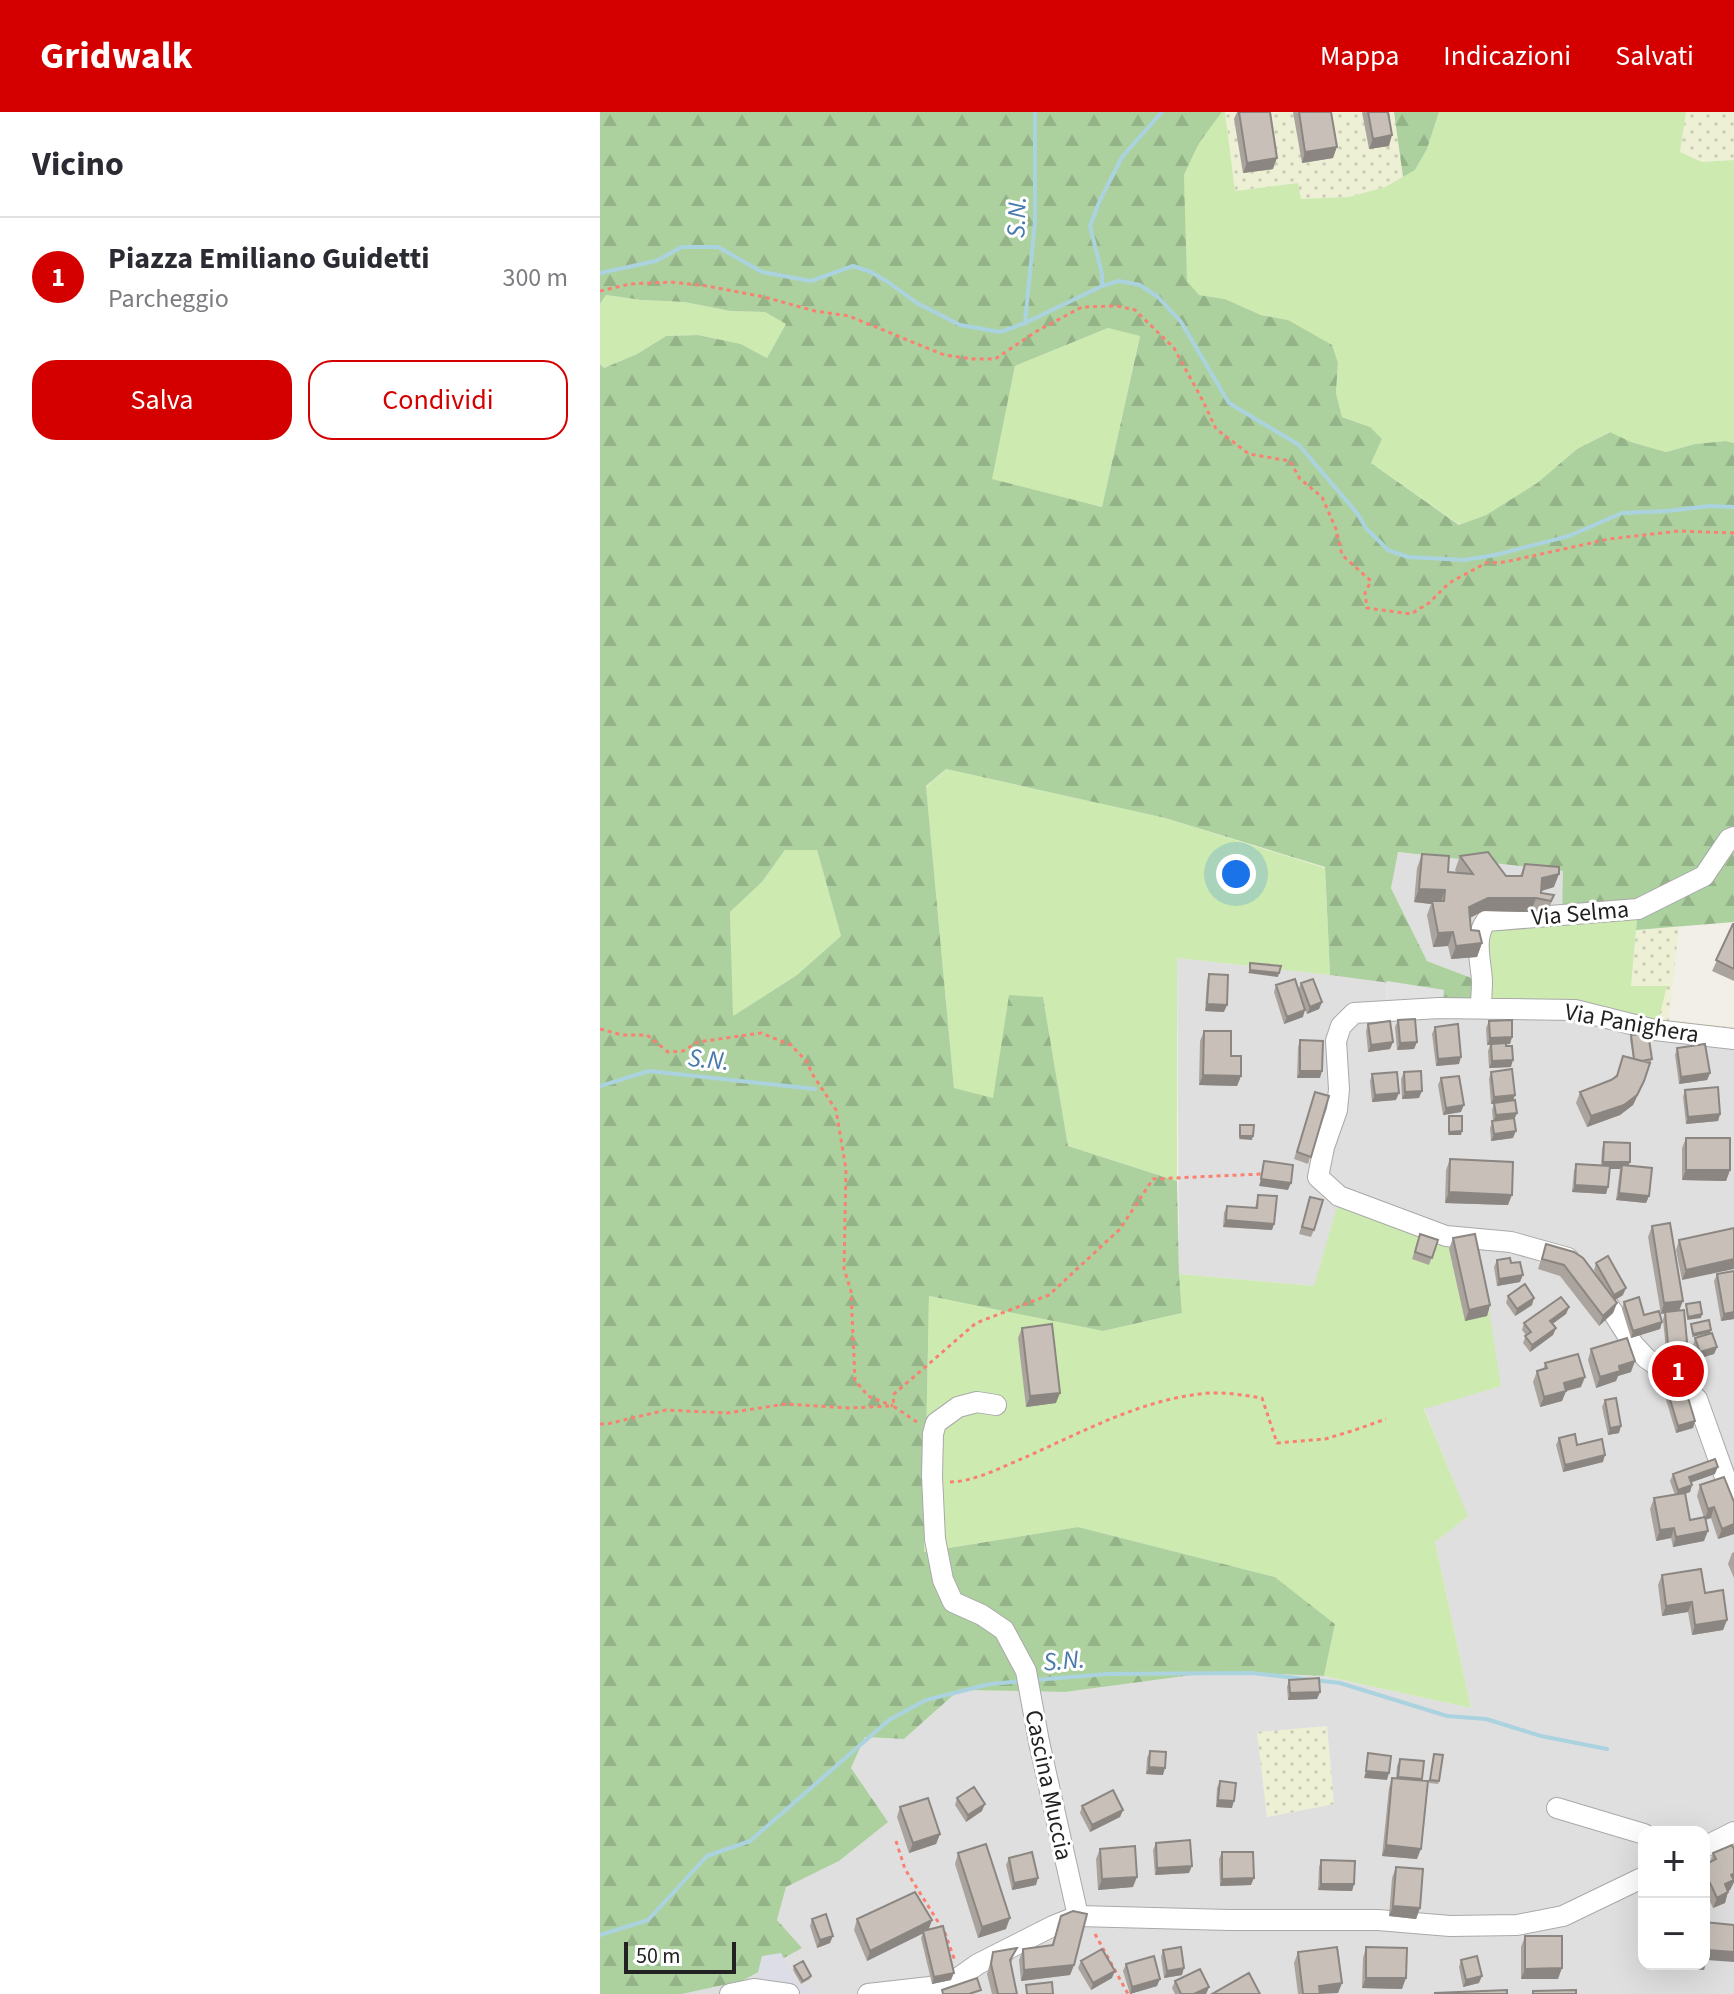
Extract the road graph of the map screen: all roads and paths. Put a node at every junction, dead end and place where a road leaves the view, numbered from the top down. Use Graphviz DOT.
graph roads {
  1 [pos="600,291"];
  2 [pos="1734,533"];
  3 [pos="1734,837"];
  4 [pos="1481,1008"];
  5 [pos="600,1029"];
  6 [pos="1734,1039"];
  7 [pos="1274,1174"];
  8 [pos="996,1405"];
  9 [pos="893,1406"];
  10 [pos="1386,1419"];
  11 [pos="600,1424"];
  12 [pos="933,1434"];
  13 [pos="1724,1447"];
  14 [pos="932,1482"];
  15 [pos="1734,1502"];
  16 [pos="1557,1808"];
  17 [pos="1638,1832"];
  18 [pos="1734,1832"];
  19 [pos="896,1841"];
  20 [pos="1710,1843"];
  21 [pos="1638,1880"];
  22 [pos="1083,1916"];
  23 [pos="960,1976"];
  24 [pos="930,1990"];
  25 [pos="730,1994"];
  26 [pos="789,1994"];
  27 [pos="868,1994"];
  28 [pos="1128,1994"];
  1 -- 2 [label="path"];
  3 -- 4 [label="street, Via Selma"];
  4 -- 6 [label="street, Via Panighera"];
  4 -- 13 [label="street, Via Panighera"];
  5 -- 9 [label="path"];
  7 -- 9 [label="path"];
  8 -- 12 [label="street"];
  9 -- 11 [label="path"];
  9 -- 12 [label="path"];
  10 -- 14 [label="path"];
  12 -- 14 [label="street, Cascina Muccia"];
  13 -- 15 [label="street"];
  14 -- 22 [label="street, Cascina Muccia"];
  16 -- 17 [label="street"];
  18 -- 20 [label="street"];
  19 -- 23 [label="path"];
  21 -- 22 [label="street"];
  22 -- 23 [label="street"];
  22 -- 28 [label="path"];
  23 -- 24 [label="street"];
  24 -- 27 [label="street"];
  25 -- 26 [label="street"];
}
